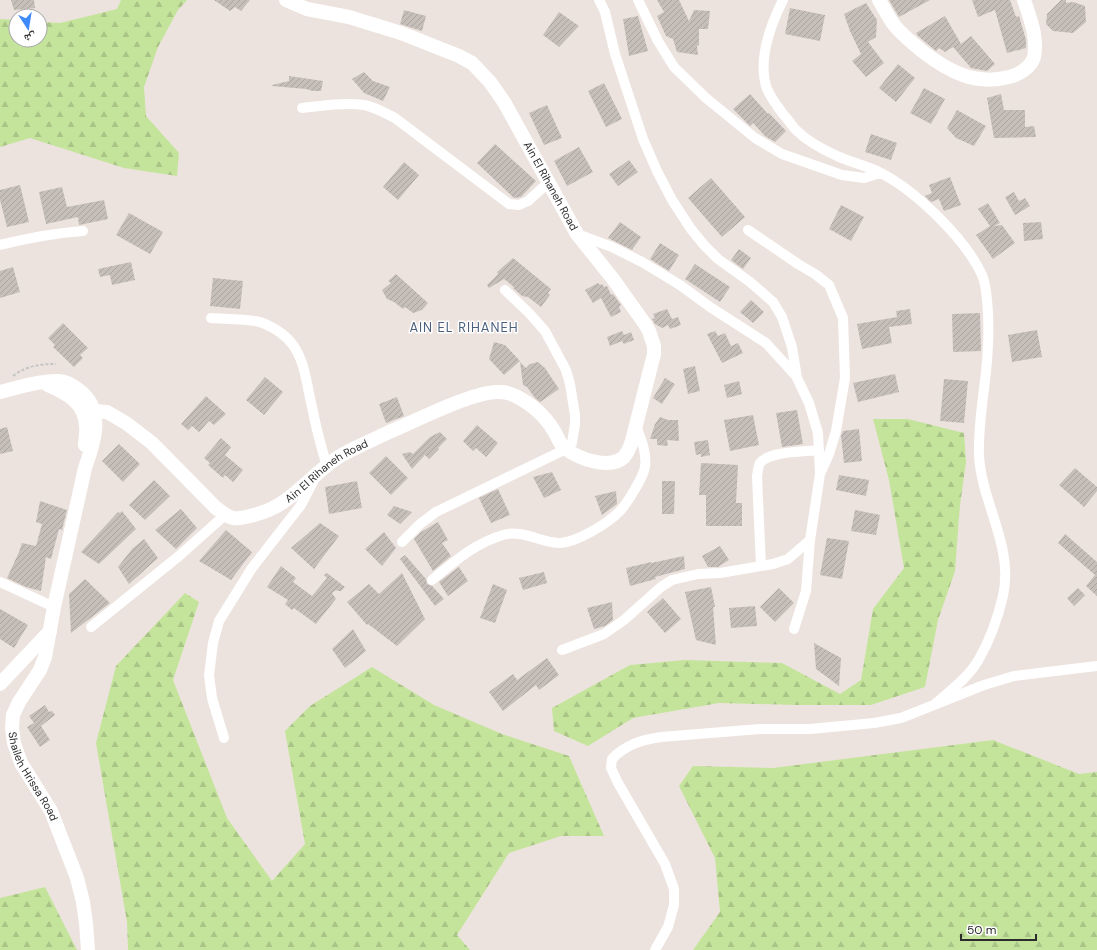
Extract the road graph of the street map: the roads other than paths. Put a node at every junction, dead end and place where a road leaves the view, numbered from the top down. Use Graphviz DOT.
graph roads {
  1 [pos="286,0"];
  2 [pos="599,0"];
  3 [pos="638,0"];
  4 [pos="783,0"];
  5 [pos="879,0"];
  6 [pos="1024,0"];
  7 [pos="302,108"];
  8 [pos="880,173"];
  9 [pos="549,182"];
  10 [pos="748,230"];
  11 [pos="84,231"];
  12 [pos="577,234"];
  13 [pos="0,245"];
  14 [pos="505,290"];
  15 [pos="211,318"];
  16 [pos="797,378"];
  17 [pos="0,392"];
  18 [pos="90,418"];
  19 [pos="636,424"];
  20 [pos="562,443"];
  21 [pos="819,450"];
  22 [pos="322,470"];
  23 [pos="820,474"];
  24 [pos="225,515"];
  25 [pos="810,540"];
  26 [pos="402,542"];
  27 [pos="761,566"];
  28 [pos="432,580"];
  29 [pos="0,582"];
  30 [pos="54,607"];
  31 [pos="91,627"];
  32 [pos="794,629"];
  33 [pos="51,630"];
  34 [pos="562,650"];
  35 [pos="1097,666"];
  36 [pos="0,684"];
  37 [pos="935,704"];
  38 [pos="224,738"];
  39 [pos="88,950"];
  40 [pos="655,950"];
  1 -- 9 [label="street, Ain El Rihaneh Road"];
  2 -- 16 [label="street"];
  3 -- 8 [label="street"];
  4 -- 8 [label="street"];
  5 -- 6 [label="street"];
  7 -- 9 [label="street"];
  8 -- 37 [label="street"];
  9 -- 12 [label="street, Ain El Rihaneh Road"];
  10 -- 23 [label="street"];
  11 -- 13 [label="street"];
  12 -- 16 [label="street"];
  12 -- 19 [label="street, Ain El Rihaneh Road"];
  14 -- 20 [label="street"];
  15 -- 22 [label="street"];
  16 -- 21 [label="street"];
  17 -- 18 [label="street"];
  18 -- 24 [label="street"];
  18 -- 30 [label="street, Shaileh Hrissa Road"];
  19 -- 20 [label="street, Ain El Rihaneh Road"];
  19 -- 28 [label="street"];
  20 -- 22 [label="street, Ain El Rihaneh Road"];
  20 -- 26 [label="street"];
  21 -- 23 [label="street"];
  21 -- 27 [label="street"];
  22 -- 24 [label="street, Ain El Rihaneh Road"];
  22 -- 38 [label="street"];
  23 -- 25 [label="street"];
  24 -- 31 [label="street"];
  25 -- 27 [label="street"];
  25 -- 32 [label="street"];
  27 -- 34 [label="street"];
  29 -- 30 [label="street"];
  30 -- 33 [label="street, Shaileh Hrissa Road"];
  33 -- 36 [label="street"];
  33 -- 39 [label="street, Shaileh Hrissa Road"];
  35 -- 37 [label="street"];
  37 -- 40 [label="street"];
}
